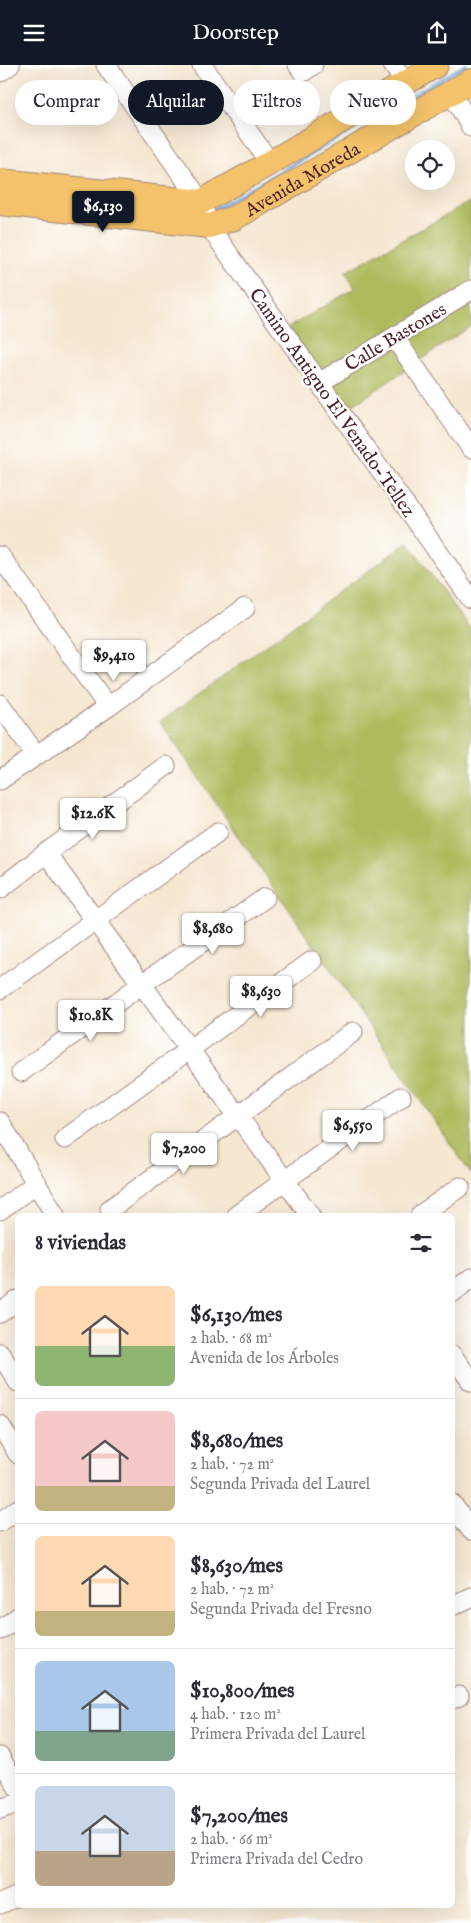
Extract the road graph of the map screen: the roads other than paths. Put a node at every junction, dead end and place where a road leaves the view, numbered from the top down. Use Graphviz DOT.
graph roads {
  1 [pos="10,65"];
  2 [pos="106,65"];
  3 [pos="202,65"];
  4 [pos="298,65"];
  5 [pos="313,65"];
  6 [pos="436,65"];
  7 [pos="399,71"];
  8 [pos="0,72"];
  9 [pos="461,87"];
  10 [pos="471,127"];
  11 [pos="270,163"];
  12 [pos="0,181"];
  13 [pos="201,202"];
  14 [pos="0,203"];
  15 [pos="209,225"];
  16 [pos="471,290"];
  17 [pos="394,337"];
  18 [pos="319,383"];
  19 [pos="470,446"];
  20 [pos="0,557"];
  21 [pos="471,599"];
  22 [pos="245,608"];
  23 [pos="0,704"];
  24 [pos="108,707"];
  25 [pos="36,755"];
  26 [pos="166,766"];
  27 [pos="0,781"];
  28 [pos="218,832"];
  29 [pos="46,853"];
  30 [pos="0,889"];
  31 [pos="265,898"];
  32 [pos="95,919"];
  33 [pos="312,961"];
  34 [pos="142,984"];
  35 [pos="0,989"];
  36 [pos="353,1032"];
  37 [pos="190,1049"];
  38 [pos="21,1073"];
  39 [pos="402,1097"];
  40 [pos="238,1115"];
  41 [pos="0,1122"];
  42 [pos="65,1139"];
  43 [pos="285,1181"];
  44 [pos="37,1183"];
  45 [pos="460,1187"];
  46 [pos="110,1209"];
  47 [pos="0,1210"];
  48 [pos="54,1213"];
  49 [pos="240,1213"];
  50 [pos="309,1213"];
  51 [pos="423,1213"];
  52 [pos="471,1278"];
  53 [pos="455,1291"];
  54 [pos="15,1302"];
  55 [pos="0,1313"];
  56 [pos="0,1353"];
  57 [pos="455,1359"];
  58 [pos="15,1377"];
  59 [pos="471,1381"];
  60 [pos="0,1425"];
  61 [pos="15,1449"];
  62 [pos="455,1507"];
  63 [pos="15,1511"];
  64 [pos="0,1522"];
  65 [pos="471,1530"];
  66 [pos="471,1597"];
  67 [pos="455,1605"];
  68 [pos="15,1619"];
  69 [pos="0,1630"];
  70 [pos="0,1757"];
  71 [pos="15,1783"];
  72 [pos="15,1804"];
  73 [pos="0,1809"];
  74 [pos="15,1897"];
  75 [pos="0,1903"];
  1 -- 8 [label="street"];
  2 -- 13 [label="street, Camino Antiguo El Venado-Tellez"];
  3 -- 11 [label="street"];
  4 -- 5 [label="street"];
  6 -- 7 [label="main road, Avenida Moreda"];
  7 -- 11 [label="main road, Avenida Moreda"];
  9 -- 10 [label="street"];
  9 -- 15 [label="main road, Avenida Moreda"];
  11 -- 13 [label="main road, Avenida Moreda"];
  12 -- 13 [label="main road"];
  13 -- 15 [label="street, Camino Antiguo El Venado-Tellez"];
  14 -- 15 [label="main road"];
  15 -- 18 [label="street, Camino Antiguo El Venado-Tellez"];
  16 -- 17 [label="street, Calle Bastones"];
  17 -- 18 [label="street, Calle Bastones"];
  17 -- 19 [label="street"];
  18 -- 21 [label="street, Camino Antiguo El Venado-Tellez"];
  20 -- 24 [label="street"];
  22 -- 24 [label="street"];
  23 -- 25 [label="street"];
  24 -- 25 [label="street"];
  25 -- 27 [label="street"];
  26 -- 29 [label="street"];
  28 -- 32 [label="street"];
  29 -- 30 [label="street"];
  29 -- 32 [label="street"];
  31 -- 34 [label="street"];
  32 -- 34 [label="street"];
  32 -- 35 [label="street"];
  33 -- 37 [label="street"];
  34 -- 37 [label="street"];
  34 -- 38 [label="street"];
  36 -- 40 [label="street"];
  37 -- 40 [label="street"];
  37 -- 42 [label="street"];
  39 -- 43 [label="street"];
  40 -- 43 [label="street"];
  40 -- 46 [label="street"];
  41 -- 44 [label="street"];
  43 -- 49 [label="street"];
  43 -- 50 [label="street"];
  44 -- 47 [label="street"];
  44 -- 48 [label="street"];
  45 -- 51 [label="street"];
  52 -- 53 [label="street"];
  54 -- 55 [label="street"];
  56 -- 58 [label="street"];
  57 -- 59 [label="street"];
  60 -- 61 [label="street"];
  62 -- 65 [label="street"];
  63 -- 64 [label="street"];
  66 -- 67 [label="street"];
  68 -- 69 [label="street"];
  70 -- 71 [label="street"];
  72 -- 73 [label="street"];
  74 -- 75 [label="street"];
}
